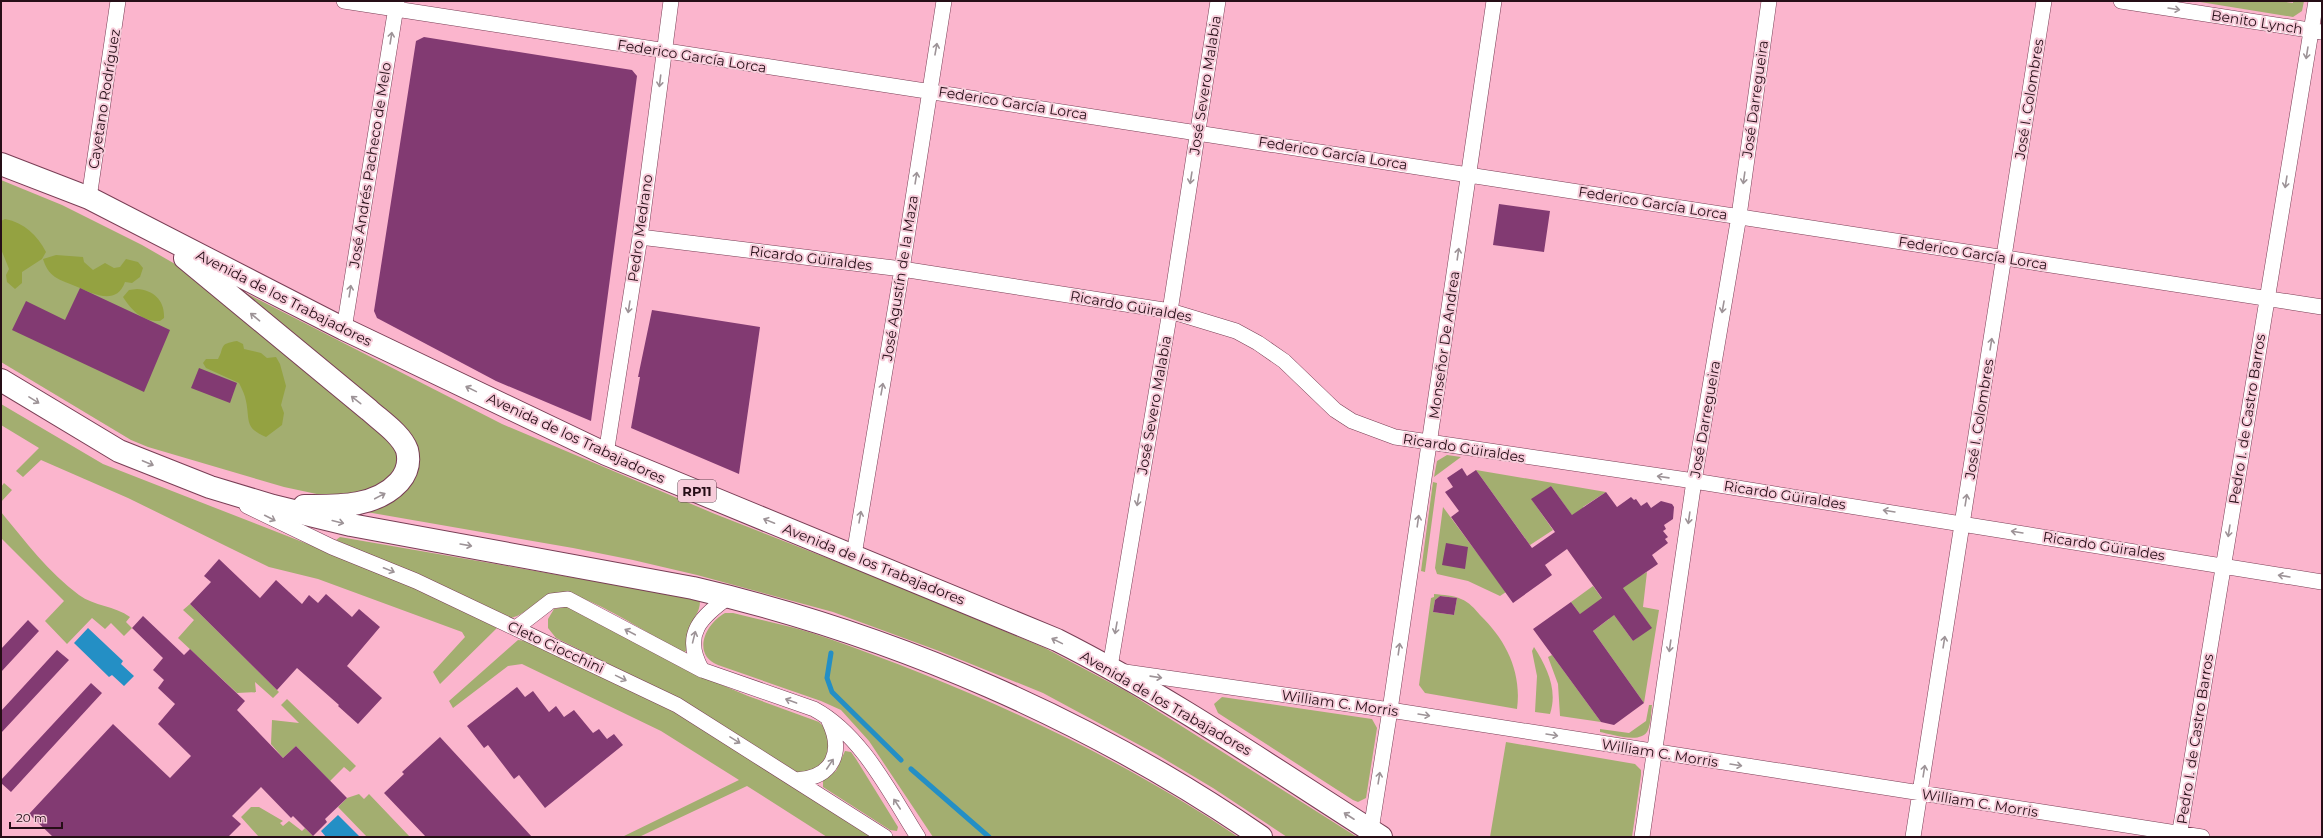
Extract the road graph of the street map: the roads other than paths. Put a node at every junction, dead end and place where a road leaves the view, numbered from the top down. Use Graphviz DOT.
graph roads {
  1 [pos="118,1"];
  2 [pos="344,1"];
  3 [pos="671,1"];
  4 [pos="944,1"];
  5 [pos="1218,1"];
  6 [pos="1494,1"];
  7 [pos="1769,1"];
  8 [pos="2044,1"];
  9 [pos="2121,1"];
  10 [pos="2316,1"];
  11 [pos="396,5"];
  12 [pos="2316,31"];
  13 [pos="663,52"];
  14 [pos="929,90"];
  15 [pos="1198,132"];
  16 [pos="1,164"];
  17 [pos="11,169"];
  18 [pos="1469,174"];
  19 [pos="89,198"];
  20 [pos="1739,216"];
  21 [pos="161,236"];
  22 [pos="640,237"];
  23 [pos="2004,258"];
  24 [pos="902,269"];
  25 [pos="2267,299"];
  26 [pos="2322,307"];
  27 [pos="1170,311"];
  28 [pos="344,329"];
  29 [pos="1,380"];
  30 [pos="1430,444"];
  31 [pos="606,454"];
  32 [pos="1694,481"];
  33 [pos="210,487"];
  34 [pos="273,506"];
  35 [pos="1962,523"];
  36 [pos="854,555"];
  37 [pos="2223,566"];
  38 [pos="2322,582"];
  39 [pos="730,596"];
  40 [pos="516,628"];
  41 [pos="1114,669"];
  42 [pos="702,670"];
  43 [pos="1390,710"];
  44 [pos="827,716"];
  45 [pos="1654,752"];
  46 [pos="796,780"];
  47 [pos="1920,793"];
  48 [pos="1376,834"];
  49 [pos="2179,835"];
  50 [pos="885,837"];
  51 [pos="918,837"];
  52 [pos="1262,837"];
  53 [pos="1642,837"];
  54 [pos="1913,837"];
  55 [pos="2202,837"];
  1 -- 19 [label="street, Cayetano Rodríguez"];
  2 -- 11 [label="street, Federico García Lorca"];
  3 -- 13 [label="street, Pedro Medrano"];
  14 -- 4 [label="street, José Agustín de la Maza, one-way"];
  5 -- 15 [label="street, José Severo Malabia"];
  6 -- 18 [label="street, Monseñor De Andrea"];
  7 -- 20 [label="street, José Darregueira, one-way"];
  8 -- 23 [label="street, José I. Colombres"];
  9 -- 12 [label="street, Benito Lynch, one-way"];
  10 -- 12 [label="street, Pedro I. de Castro Barros"];
  11 -- 13 [label="street, Federico García Lorca"];
  28 -- 11 [label="street, José Andrés Pacheco de Melo, one-way"];
  12 -- 25 [label="street, Pedro I. de Castro Barros, one-way"];
  13 -- 14 [label="street, Federico García Lorca"];
  13 -- 22 [label="street, Pedro Medrano, one-way"];
  14 -- 15 [label="street, Federico García Lorca"];
  24 -- 14 [label="street, José Agustín de la Maza, one-way"];
  15 -- 18 [label="street, Federico García Lorca"];
  15 -- 27 [label="street, José Severo Malabia, one-way"];
  16 -- 17 [label="main road, Avenida de los Trabajadores / RP11"];
  17 -- 19 [label="main road, Avenida de los Trabajadores / RP11"];
  18 -- 20 [label="street, Federico García Lorca"];
  30 -- 18 [label="street, Monseñor De Andrea, one-way"];
  19 -- 21 [label="main road, Avenida de los Trabajadores / RP11"];
  20 -- 23 [label="street, Federico García Lorca"];
  20 -- 32 [label="street, José Darregueira, one-way"];
  21 -- 28 [label="main road, Avenida de los Trabajadores / RP11"];
  34 -- 21 [label="main road, one-way"];
  22 -- 24 [label="street, Ricardo Güiraldes"];
  22 -- 31 [label="street, Pedro Medrano, one-way"];
  23 -- 25 [label="street, Federico García Lorca"];
  35 -- 23 [label="street, José I. Colombres, one-way"];
  24 -- 27 [label="street, Ricardo Güiraldes"];
  36 -- 24 [label="street, José Agustín de la Maza, one-way"];
  25 -- 26 [label="street, Federico García Lorca"];
  25 -- 37 [label="street, Pedro I. de Castro Barros, one-way"];
  27 -- 30 [label="street, Ricardo Güiraldes"];
  27 -- 41 [label="street, José Severo Malabia, one-way"];
  31 -- 28 [label="main road, Avenida de los Trabajadores / RP11, one-way"];
  29 -- 33 [label="main road, one-way"];
  32 -- 30 [label="street, Ricardo Güiraldes, one-way"];
  43 -- 30 [label="street, Monseñor De Andrea, one-way"];
  36 -- 31 [label="main road, Avenida de los Trabajadores / RP11, one-way"];
  35 -- 32 [label="street, Ricardo Güiraldes, one-way"];
  32 -- 45 [label="street, José Darregueira, one-way"];
  33 -- 34 [label="main road"];
  33 -- 40 [label="street, Cleto Ciocchini, one-way"];
  34 -- 39 [label="main road, one-way"];
  37 -- 35 [label="street, Ricardo Güiraldes, one-way"];
  47 -- 35 [label="street, José I. Colombres, one-way"];
  41 -- 36 [label="main road, Avenida de los Trabajadores / RP11, one-way"];
  38 -- 37 [label="street, Ricardo Güiraldes, one-way"];
  37 -- 49 [label="street, Pedro I. de Castro Barros"];
  42 -- 39 [label="street, one-way"];
  39 -- 52 [label="main road"];
  42 -- 40 [label="street, one-way"];
  40 -- 46 [label="street, Cleto Ciocchini, one-way"];
  41 -- 43 [label="street, William C. Morris, one-way"];
  48 -- 41 [label="main road, Avenida de los Trabajadores / RP11, one-way"];
  44 -- 42 [label="street, one-way"];
  43 -- 45 [label="street, William C. Morris, one-way"];
  48 -- 43 [label="street, Monseñor De Andrea, one-way"];
  46 -- 44 [label="street, one-way"];
  51 -- 44 [label="street, one-way"];
  45 -- 47 [label="street, William C. Morris, one-way"];
  45 -- 53 [label="street, José Darregueira"];
  46 -- 50 [label="street, Cleto Ciocchini"];
  47 -- 49 [label="street, William C. Morris"];
  47 -- 54 [label="street, José I. Colombres"];
  49 -- 55 [label="street, William C. Morris"];
}
